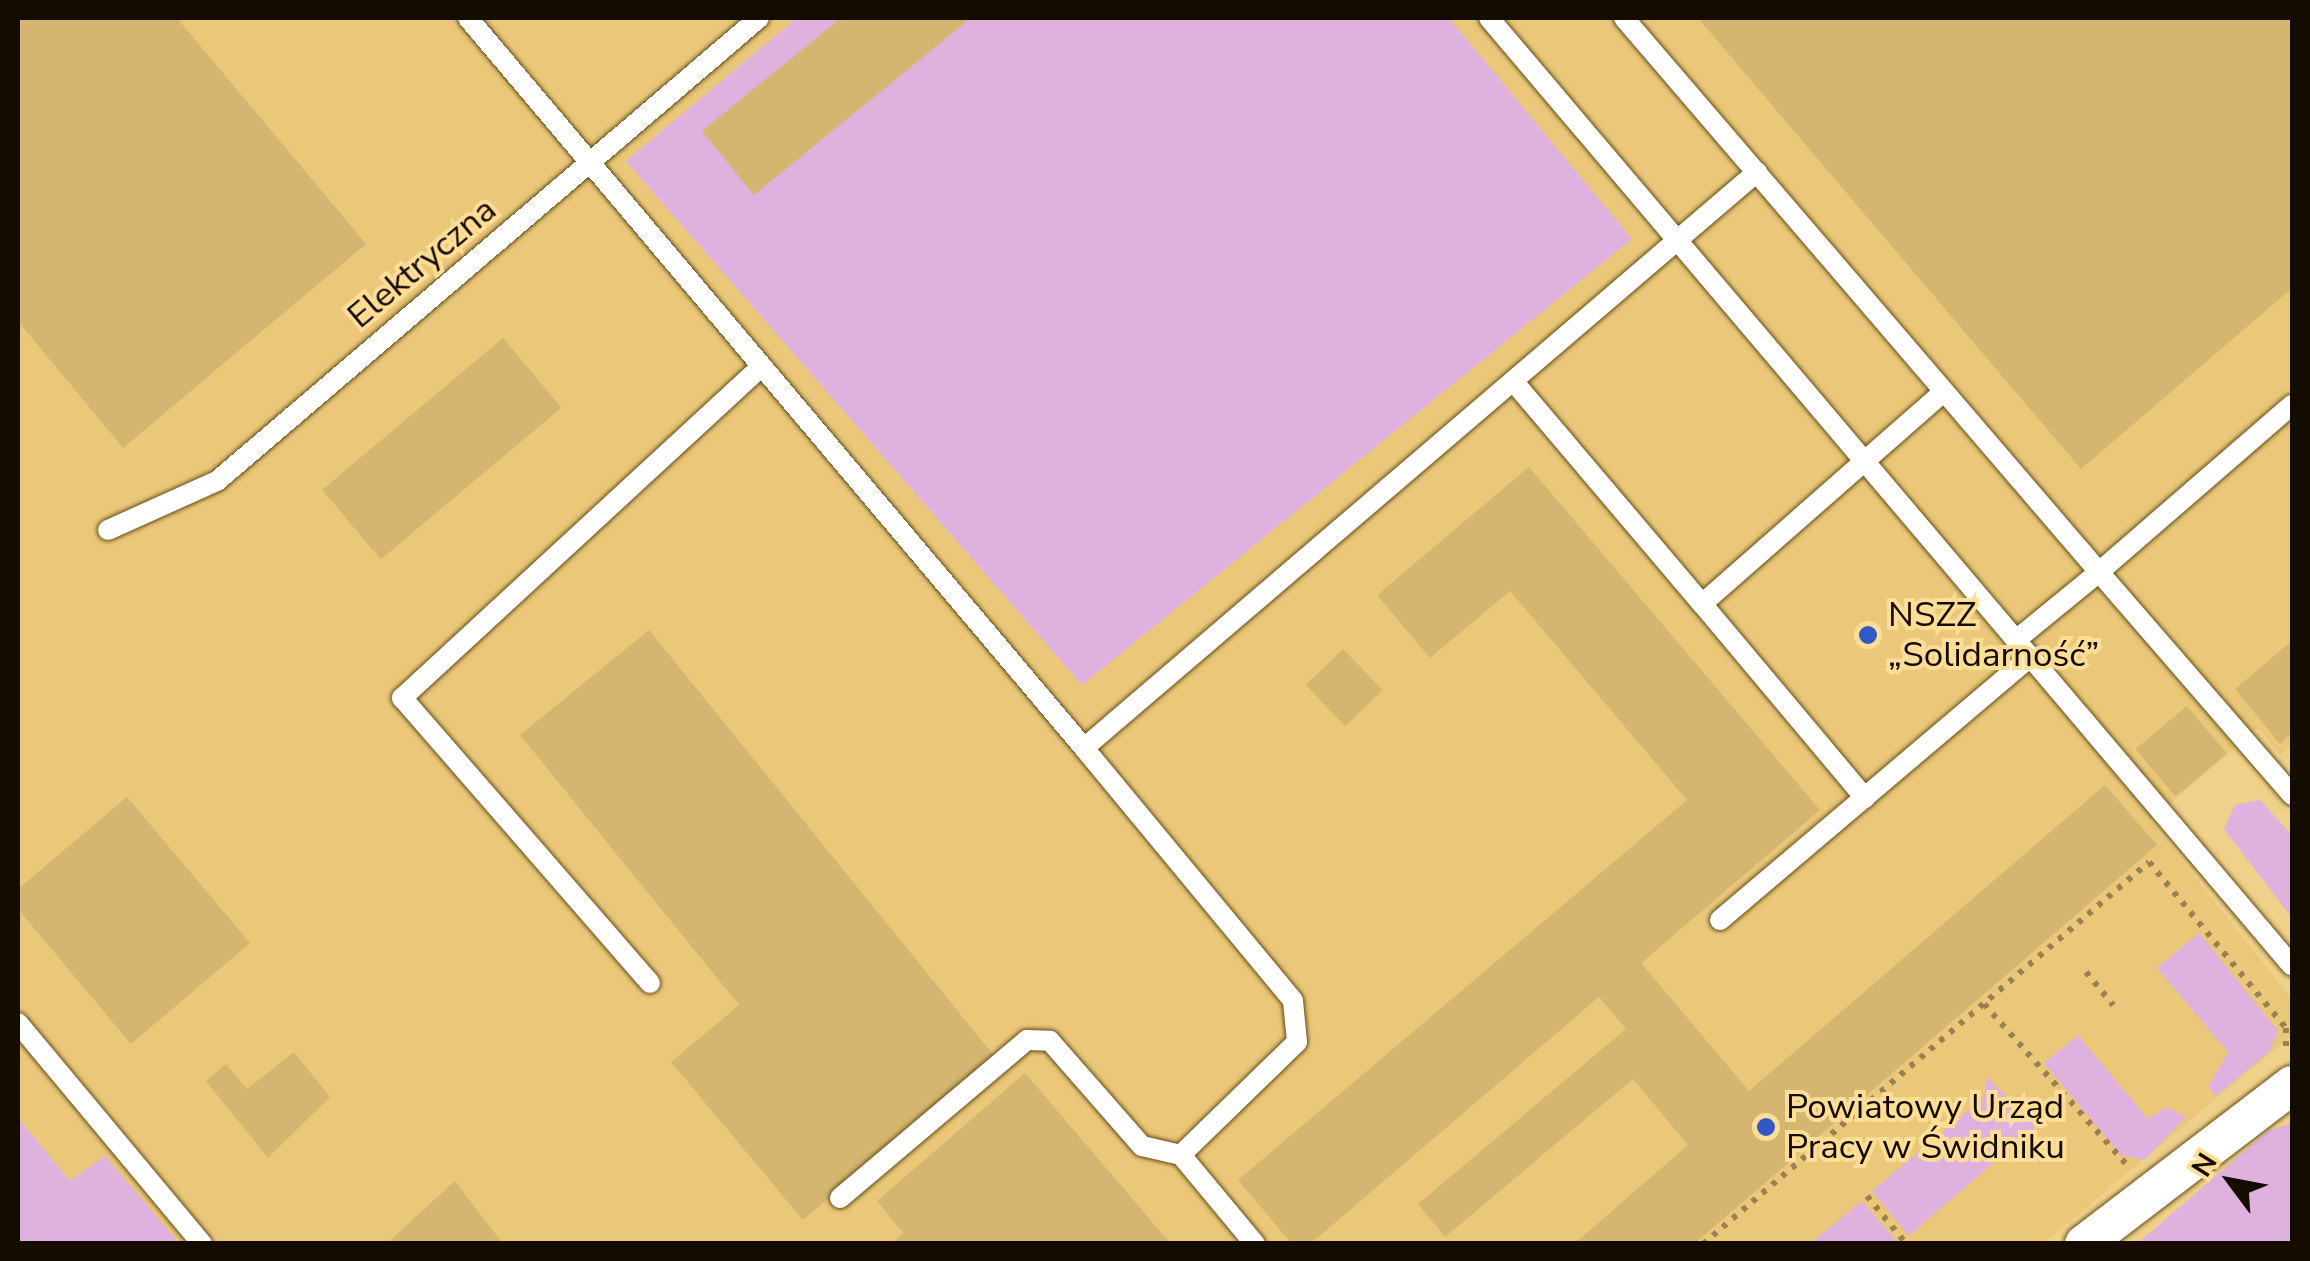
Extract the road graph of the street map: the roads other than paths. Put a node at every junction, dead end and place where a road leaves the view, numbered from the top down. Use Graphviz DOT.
graph roads {
  1 [pos="468,18"];
  2 [pos="759,18"];
  3 [pos="1489,18"];
  4 [pos="1624,18"];
  5 [pos="592,162"];
  6 [pos="1757,172"];
  7 [pos="1679,239"];
  8 [pos="761,367"];
  9 [pos="1513,381"];
  10 [pos="1943,392"];
  11 [pos="2292,405"];
  12 [pos="1865,459"];
  13 [pos="108,530"];
  14 [pos="2098,572"];
  15 [pos="1702,604"];
  16 [pos="2016,640"];
  17 [pos="2031,656"];
  18 [pos="1084,748"];
  19 [pos="2292,795"];
  20 [pos="1864,798"];
  21 [pos="1720,920"];
  22 [pos="2292,966"];
  23 [pos="650,983"];
  24 [pos="18,1024"];
  25 [pos="2279,1092"];
  26 [pos="1181,1154"];
  27 [pos="840,1198"];
  28 [pos="202,1244"];
  29 [pos="1255,1244"];
  30 [pos="2084,1244"];
  1 -- 5 [label="lane"];
  2 -- 5 [label="lane, Elektryczna"];
  3 -- 7 [label="lane"];
  4 -- 6 [label="lane"];
  5 -- 8 [label="lane"];
  5 -- 13 [label="lane, Elektryczna"];
  6 -- 7 [label="lane"];
  6 -- 10 [label="lane"];
  7 -- 9 [label="lane"];
  7 -- 12 [label="lane"];
  8 -- 18 [label="lane"];
  8 -- 23 [label="lane"];
  9 -- 15 [label="lane"];
  9 -- 18 [label="lane"];
  10 -- 12 [label="lane"];
  10 -- 14 [label="lane"];
  11 -- 14 [label="lane"];
  12 -- 15 [label="lane"];
  12 -- 16 [label="lane"];
  14 -- 16 [label="lane"];
  14 -- 19 [label="lane"];
  15 -- 20 [label="lane"];
  16 -- 17 [label="lane"];
  17 -- 20 [label="lane"];
  17 -- 22 [label="lane"];
  18 -- 26 [label="lane"];
  20 -- 21 [label="lane"];
  24 -- 28 [label="lane"];
  25 -- 30 [label="street"];
  26 -- 27 [label="lane"];
  26 -- 29 [label="lane"];
}
